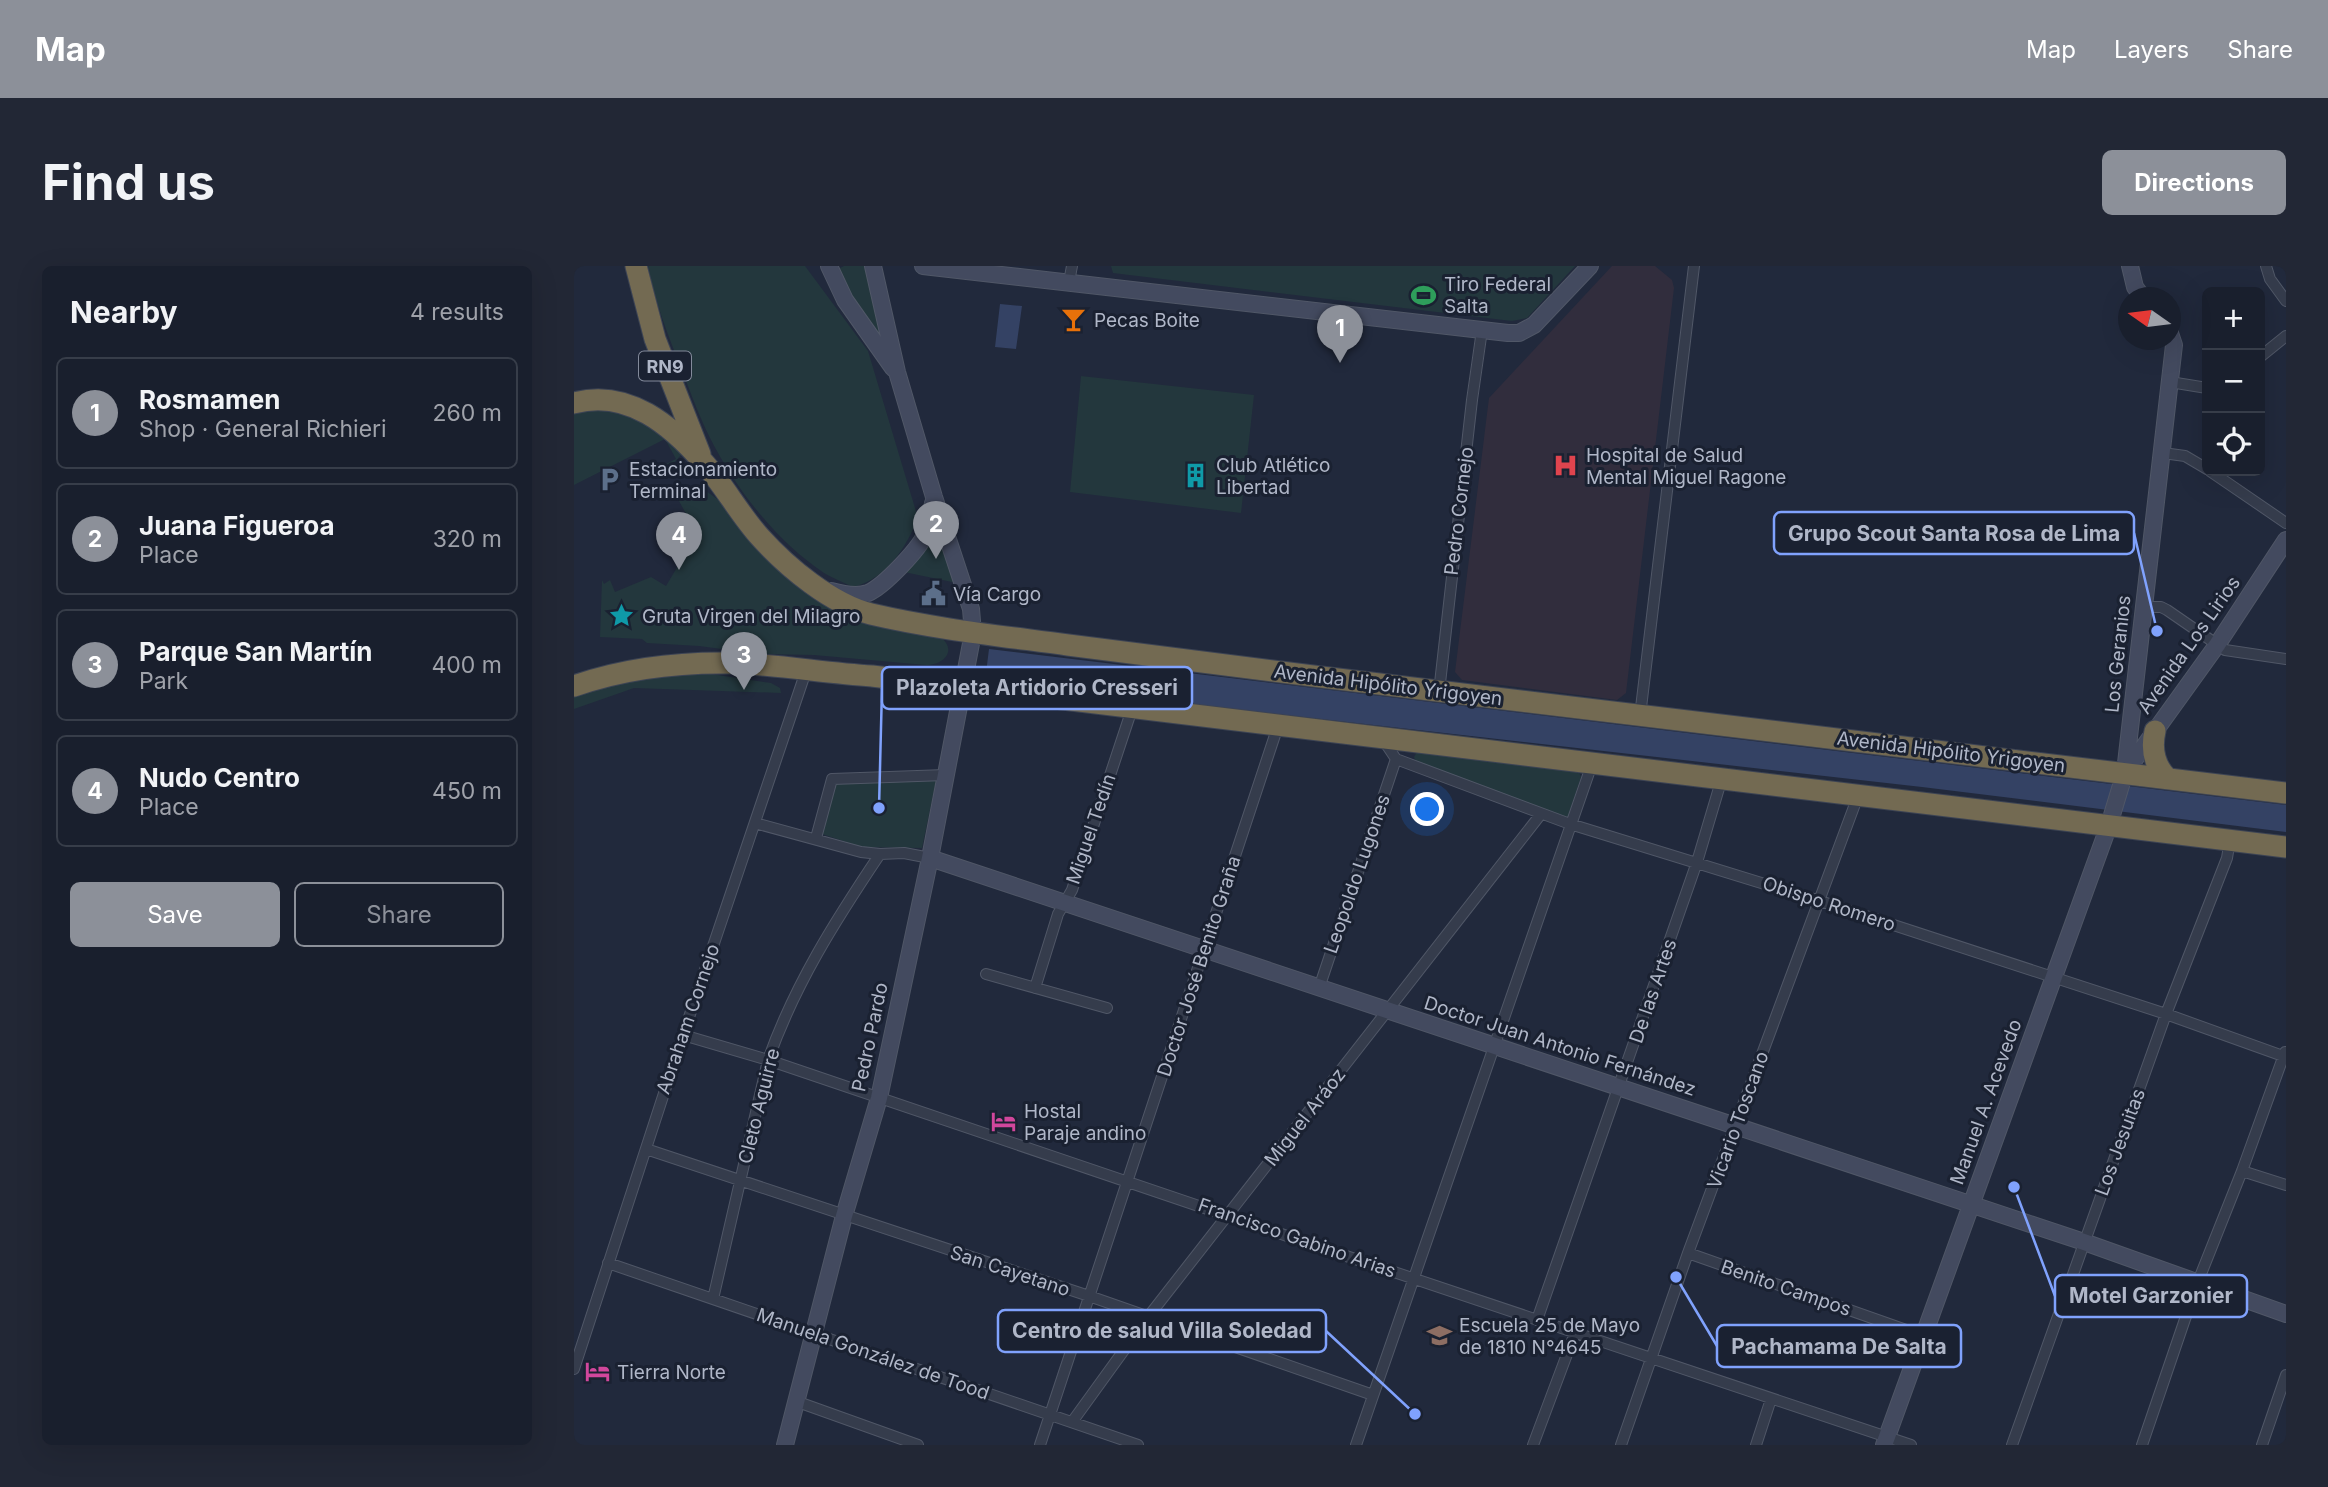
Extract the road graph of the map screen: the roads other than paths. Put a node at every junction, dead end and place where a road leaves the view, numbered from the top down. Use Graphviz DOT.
graph roads {
  1 [pos="636,266"];
  2 [pos="828,266"];
  3 [pos="873,266"];
  4 [pos="923,266"];
  5 [pos="1590,266"];
  6 [pos="1694,266"];
  7 [pos="2118,266"];
  8 [pos="2130,266"];
  9 [pos="2266,266"];
  10 [pos="1071,274"];
  11 [pos="2135,287"];
  12 [pos="2137,287"];
  13 [pos="2286,301"];
  14 [pos="1482,330"];
  15 [pos="2286,336"];
  16 [pos="2173,350"];
  17 [pos="2265,353"];
  18 [pos="897,372"];
  19 [pos="2170,382"];
  20 [pos="2202,387"];
  21 [pos="574,403"];
  22 [pos="2163,453"];
  23 [pos="704,462"];
  24 [pos="2202,466"];
  25 [pos="2218,476"];
  26 [pos="934,497"];
  27 [pos="2286,523"];
  28 [pos="2286,540"];
  29 [pos="815,585"];
  30 [pos="2144,607"];
  31 [pos="973,633"];
  32 [pos="2217,645"];
  33 [pos="2286,659"];
  34 [pos="806,671"];
  35 [pos="574,686"];
  36 [pos="964,688"];
  37 [pos="1439,692"];
  38 [pos="1132,709"];
  39 [pos="1640,716"];
  40 [pos="1278,726"];
  41 [pos="2155,731"];
  42 [pos="1382,738"];
  43 [pos="1396,760"];
  44 [pos="1592,764"];
  45 [pos="2125,772"];
  46 [pos="946,775"];
  47 [pos="1722,778"];
  48 [pos="2167,778"];
  49 [pos="2286,793"];
  50 [pos="1858,796"];
  51 [pos="1541,814"];
  52 [pos="755,822"];
  53 [pos="1570,824"];
  54 [pos="2109,825"];
  55 [pos="816,838"];
  56 [pos="2230,840"];
  57 [pos="2286,847"];
  58 [pos="880,854"];
  59 [pos="930,858"];
  60 [pos="1697,862"];
  61 [pos="1820,901"];
  62 [pos="1064,904"];
  63 [pos="1204,950"];
  64 [pos="986,974"];
  65 [pos="2054,977"];
  66 [pos="1035,988"];
  67 [pos="1319,988"];
  68 [pos="1107,1009"];
  69 [pos="1388,1011"];
  70 [pos="2166,1014"];
  71 [pos="682,1035"];
  72 [pos="1495,1047"];
  73 [pos="2285,1054"];
  74 [pos="768,1060"];
  75 [pos="1619,1088"];
  76 [pos="879,1098"];
  77 [pos="1735,1126"];
  78 [pos="646,1149"];
  79 [pos="2242,1171"];
  80 [pos="740,1180"];
  81 [pos="1128,1182"];
  82 [pos="2286,1185"];
  83 [pos="1970,1205"];
  84 [pos="1228,1215"];
  85 [pos="844,1216"];
  86 [pos="2084,1242"];
  87 [pos="1688,1253"];
  88 [pos="608,1263"];
  89 [pos="1414,1277"];
  90 [pos="2197,1284"];
  91 [pos="1089,1296"];
  92 [pos="713,1299"];
  93 [pos="2286,1314"];
  94 [pos="1148,1317"];
  95 [pos="1537,1320"];
  96 [pos="814,1333"];
  97 [pos="1575,1333"];
  98 [pos="1923,1336"];
  99 [pos="1651,1359"];
  100 [pos="574,1369"];
  101 [pos="2286,1375"];
  102 [pos="1373,1395"];
  103 [pos="1771,1399"];
  104 [pos="798,1402"];
  105 [pos="1050,1414"];
  106 [pos="1072,1422"];
  107 [pos="1885,1441"];
  108 [pos="785,1445"];
  109 [pos="918,1445"];
  110 [pos="1040,1445"];
  111 [pos="1138,1445"];
  112 [pos="1356,1445"];
  113 [pos="1534,1445"];
  114 [pos="1621,1445"];
  115 [pos="1756,1445"];
  116 [pos="1911,1445"];
  117 [pos="2012,1445"];
  118 [pos="2141,1445"];
  119 [pos="2262,1445"];
  1 -- 23 [label="highway, RN9"];
  2 -- 18 [label="street"];
  3 -- 18 [label="street, Pedro Pardo"];
  4 -- 10 [label="street"];
  5 -- 14 [label="street"];
  6 -- 39 [label="street"];
  7 -- 11 [label="street"];
  8 -- 12 [label="street"];
  9 -- 13 [label="street"];
  10 -- 14 [label="street"];
  14 -- 37 [label="street, Pedro Cornejo"];
  15 -- 17 [label="street"];
  16 -- 19 [label="street, Los Geranios"];
  18 -- 26 [label="street, Pedro Pardo"];
  19 -- 20 [label="street"];
  19 -- 22 [label="street, Los Geranios"];
  21 -- 23 [label="highway, Avenida Hipólito Yrigoyen"];
  22 -- 24 [label="street"];
  22 -- 30 [label="street, Los Geranios"];
  23 -- 29 [label="highway, Avenida Hipólito Yrigoyen"];
  25 -- 27 [label="street"];
  26 -- 29 [label="street"];
  26 -- 31 [label="street, Pedro Pardo"];
  28 -- 32 [label="street, Avenida Los Lirios"];
  29 -- 31 [label="highway, Avenida Hipólito Yrigoyen"];
  30 -- 32 [label="street"];
  30 -- 45 [label="street, Los Geranios"];
  31 -- 36 [label="street, Pedro Pardo"];
  31 -- 37 [label="highway, Avenida Hipólito Yrigoyen"];
  32 -- 33 [label="street"];
  32 -- 41 [label="street, Avenida Los Lirios"];
  34 -- 35 [label="highway"];
  34 -- 36 [label="highway"];
  34 -- 52 [label="street, Abraham Cornejo"];
  36 -- 38 [label="highway"];
  36 -- 46 [label="street, Pedro Pardo"];
  37 -- 39 [label="highway, Avenida Hipólito Yrigoyen"];
  38 -- 40 [label="highway"];
  38 -- 62 [label="street, Miguel Tedín"];
  39 -- 45 [label="highway, Avenida Hipólito Yrigoyen"];
  40 -- 42 [label="highway"];
  40 -- 63 [label="street, Doctor José Benito Graña"];
  41 -- 45 [label="street, Avenida Los Lirios"];
  41 -- 48 [label="highway"];
  42 -- 43 [label="street"];
  42 -- 44 [label="highway"];
  43 -- 51 [label="street, Obispo Romero"];
  43 -- 67 [label="street, Leopoldo Lugones"];
  44 -- 47 [label="highway"];
  44 -- 53 [label="street"];
  45 -- 48 [label="highway, Avenida Hipólito Yrigoyen"];
  45 -- 54 [label="street, Manuel A. Acevedo"];
  46 -- 55 [label="street"];
  46 -- 59 [label="street, Pedro Pardo"];
  47 -- 50 [label="highway"];
  47 -- 60 [label="street, De las Artes"];
  48 -- 49 [label="highway, Avenida Hipólito Yrigoyen"];
  50 -- 54 [label="highway"];
  50 -- 61 [label="street, Vicario Toscano"];
  51 -- 53 [label="street, Obispo Romero"];
  51 -- 69 [label="street, Miguel Aráoz"];
  52 -- 55 [label="street, Doctor Juan Antonio Fernández"];
  52 -- 71 [label="street, Abraham Cornejo"];
  53 -- 60 [label="street, Obispo Romero"];
  53 -- 72 [label="street"];
  54 -- 56 [label="highway"];
  54 -- 65 [label="street, Manuel A. Acevedo"];
  55 -- 58 [label="street, Doctor Juan Antonio Fernández"];
  56 -- 57 [label="highway"];
  56 -- 70 [label="street, Los Jesuitas"];
  58 -- 59 [label="street, Doctor Juan Antonio Fernández"];
  58 -- 74 [label="street, Cleto Aguirre"];
  59 -- 62 [label="street, Doctor Juan Antonio Fernández"];
  59 -- 76 [label="street, Pedro Pardo"];
  60 -- 61 [label="street, Obispo Romero"];
  60 -- 75 [label="street, De las Artes"];
  61 -- 65 [label="street, Obispo Romero"];
  61 -- 77 [label="street, Vicario Toscano"];
  62 -- 63 [label="street, Doctor Juan Antonio Fernández"];
  62 -- 66 [label="street, Miguel Tedín"];
  63 -- 67 [label="street, Doctor Juan Antonio Fernández"];
  63 -- 81 [label="street, Doctor José Benito Graña"];
  64 -- 66 [label="street"];
  65 -- 70 [label="street, Obispo Romero"];
  65 -- 83 [label="street, Manuel A. Acevedo"];
  66 -- 68 [label="street"];
  67 -- 69 [label="street, Doctor Juan Antonio Fernández"];
  69 -- 72 [label="street, Doctor Juan Antonio Fernández"];
  69 -- 84 [label="street, Miguel Aráoz"];
  70 -- 73 [label="street, Obispo Romero"];
  70 -- 86 [label="street, Los Jesuitas"];
  71 -- 74 [label="street, Francisco Gabino Arias"];
  71 -- 78 [label="street, Abraham Cornejo"];
  72 -- 75 [label="street, Doctor Juan Antonio Fernández"];
  72 -- 89 [label="street"];
  73 -- 79 [label="street"];
  74 -- 76 [label="street, Francisco Gabino Arias"];
  74 -- 80 [label="street, Cleto Aguirre"];
  75 -- 77 [label="street, Doctor Juan Antonio Fernández"];
  75 -- 95 [label="street, De las Artes"];
  76 -- 81 [label="street, Francisco Gabino Arias"];
  76 -- 85 [label="street, Pedro Pardo"];
  77 -- 83 [label="street, Doctor Juan Antonio Fernández"];
  77 -- 87 [label="street, Vicario Toscano"];
  78 -- 80 [label="street, San Cayetano"];
  78 -- 88 [label="street, Abraham Cornejo"];
  79 -- 82 [label="street"];
  79 -- 90 [label="street"];
  80 -- 85 [label="street, San Cayetano"];
  80 -- 92 [label="street, Cleto Aguirre"];
  81 -- 84 [label="street, Francisco Gabino Arias"];
  81 -- 91 [label="street, Doctor José Benito Graña"];
  83 -- 86 [label="street, Doctor Juan Antonio Fernández"];
  83 -- 98 [label="street, Manuel A. Acevedo"];
  84 -- 89 [label="street, Francisco Gabino Arias"];
  84 -- 94 [label="street, Miguel Aráoz"];
  85 -- 91 [label="street, San Cayetano"];
  85 -- 96 [label="street, Pedro Pardo"];
  86 -- 90 [label="street, Doctor Juan Antonio Fernández"];
  86 -- 117 [label="street, Los Jesuitas"];
  87 -- 98 [label="street, Benito Campos"];
  87 -- 99 [label="street, Vicario Toscano"];
  88 -- 92 [label="street, Manuela González de Tood"];
  88 -- 100 [label="street, Abraham Cornejo"];
  89 -- 95 [label="street, Francisco Gabino Arias"];
  89 -- 102 [label="street"];
  90 -- 93 [label="street, Doctor Juan Antonio Fernández"];
  90 -- 118 [label="street"];
  91 -- 94 [label="street, San Cayetano"];
  91 -- 105 [label="street, Doctor José Benito Graña"];
  92 -- 96 [label="street, Manuela González de Tood"];
  94 -- 102 [label="street, San Cayetano"];
  94 -- 106 [label="street, Miguel Aráoz"];
  95 -- 97 [label="street, Francisco Gabino Arias"];
  96 -- 104 [label="street, Pedro Pardo"];
  96 -- 105 [label="street, Manuela González de Tood"];
  97 -- 99 [label="street, Francisco Gabino Arias"];
  97 -- 113 [label="street"];
  98 -- 107 [label="street, Manuel A. Acevedo"];
  99 -- 103 [label="street, Francisco Gabino Arias"];
  99 -- 114 [label="street, Vicario Toscano"];
  101 -- 119 [label="street"];
  102 -- 112 [label="street"];
  103 -- 107 [label="street, Francisco Gabino Arias"];
  103 -- 115 [label="street"];
  104 -- 108 [label="street, Pedro Pardo"];
  104 -- 109 [label="street"];
  105 -- 106 [label="street, Manuela González de Tood"];
  105 -- 110 [label="street, Doctor José Benito Graña"];
  106 -- 111 [label="street, Manuela González de Tood"];
  107 -- 116 [label="street, Francisco Gabino Arias"];
}
